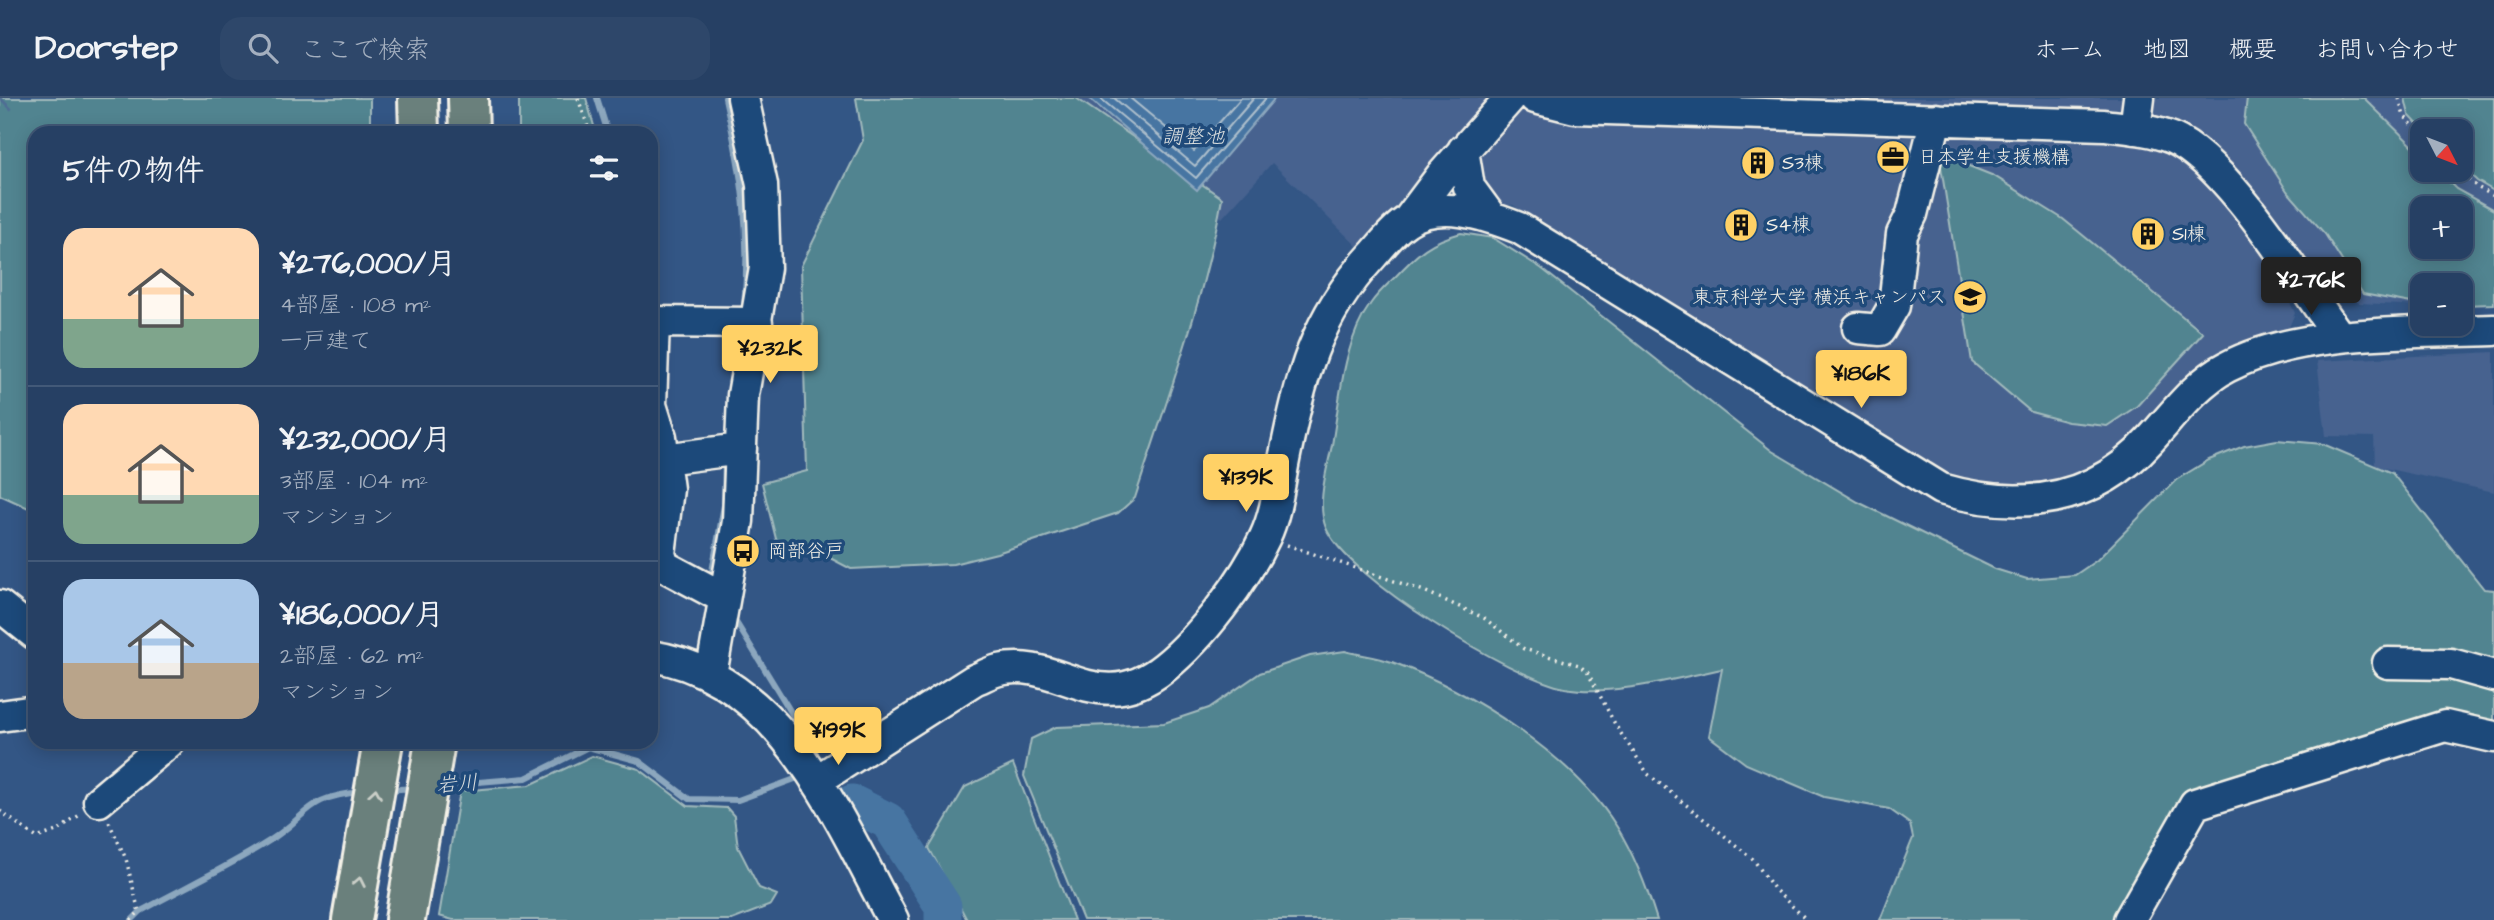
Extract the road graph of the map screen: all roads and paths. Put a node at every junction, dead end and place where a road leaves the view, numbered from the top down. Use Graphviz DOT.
graph roads {
  1 [pos="418,98"];
  2 [pos="468,98"];
  3 [pos="578,98"];
  4 [pos="743,98"];
  5 [pos="1510,98"];
  6 [pos="1535,98"];
  7 [pos="2139,98"];
  8 [pos="2399,98"];
  9 [pos="1734,105"];
  10 [pos="1936,119"];
  11 [pos="2410,122"];
  12 [pos="419,126"];
  13 [pos="469,126"];
  14 [pos="588,126"];
  15 [pos="2135,129"];
  16 [pos="1463,150"];
  17 [pos="2471,182"];
  18 [pos="2494,196"];
  19 [pos="1491,217"];
  20 [pos="1408,220"];
  21 [pos="658,322"];
  22 [pos="757,323"];
  23 [pos="1858,328"];
  24 [pos="2494,330"];
  25 [pos="2340,337"];
  26 [pos="658,434"];
  27 [pos="741,449"];
  28 [pos="664,459"];
  29 [pos="1265,537"];
  30 [pos="658,563"];
  31 [pos="658,567"];
  32 [pos="724,598"];
  33 [pos="0,606"];
  34 [pos="28,628"];
  35 [pos="658,658"];
  36 [pos="2388,663"];
  37 [pos="711,675"];
  38 [pos="2494,676"];
  39 [pos="28,712"];
  40 [pos="0,716"];
  41 [pos="2494,737"];
  42 [pos="161,749"];
  43 [pos="382,749"];
  44 [pos="434,749"];
  45 [pos="817,781"];
  46 [pos="99,801"];
  47 [pos="0,811"];
  48 [pos="131,920"];
  49 [pos="352,920"];
  50 [pos="404,920"];
  51 [pos="892,920"];
  52 [pos="1807,920"];
  53 [pos="2129,920"];
  1 -- 12 [label="highway"];
  2 -- 13 [label="highway"];
  3 -- 14 [label="path"];
  4 -- 22 [label="street"];
  5 -- 16 [label="street"];
  6 -- 9 [label="street"];
  7 -- 15 [label="street"];
  8 -- 11 [label="path"];
  9 -- 10 [label="street"];
  10 -- 15 [label="street"];
  10 -- 23 [label="street"];
  15 -- 25 [label="street"];
  16 -- 19 [label="street"];
  16 -- 20 [label="street"];
  17 -- 18 [label="path"];
  19 -- 20 [label="street"];
  19 -- 25 [label="street"];
  20 -- 29 [label="street"];
  21 -- 22 [label="street"];
  22 -- 27 [label="street"];
  24 -- 25 [label="street"];
  26 -- 28 [label="street"];
  27 -- 28 [label="street"];
  27 -- 32 [label="street"];
  28 -- 30 [label="street"];
  29 -- 45 [label="street"];
  29 -- 52 [label="path"];
  31 -- 32 [label="street"];
  32 -- 37 [label="street"];
  33 -- 34 [label="street"];
  35 -- 37 [label="street"];
  36 -- 38 [label="street"];
  37 -- 45 [label="street"];
  39 -- 40 [label="street"];
  41 -- 53 [label="street"];
  42 -- 46 [label="street"];
  49 -- 43 [label="highway, one-way"];
  44 -- 50 [label="highway"];
  45 -- 51 [label="street"];
  46 -- 47 [label="path"];
  46 -- 48 [label="path"];
}
